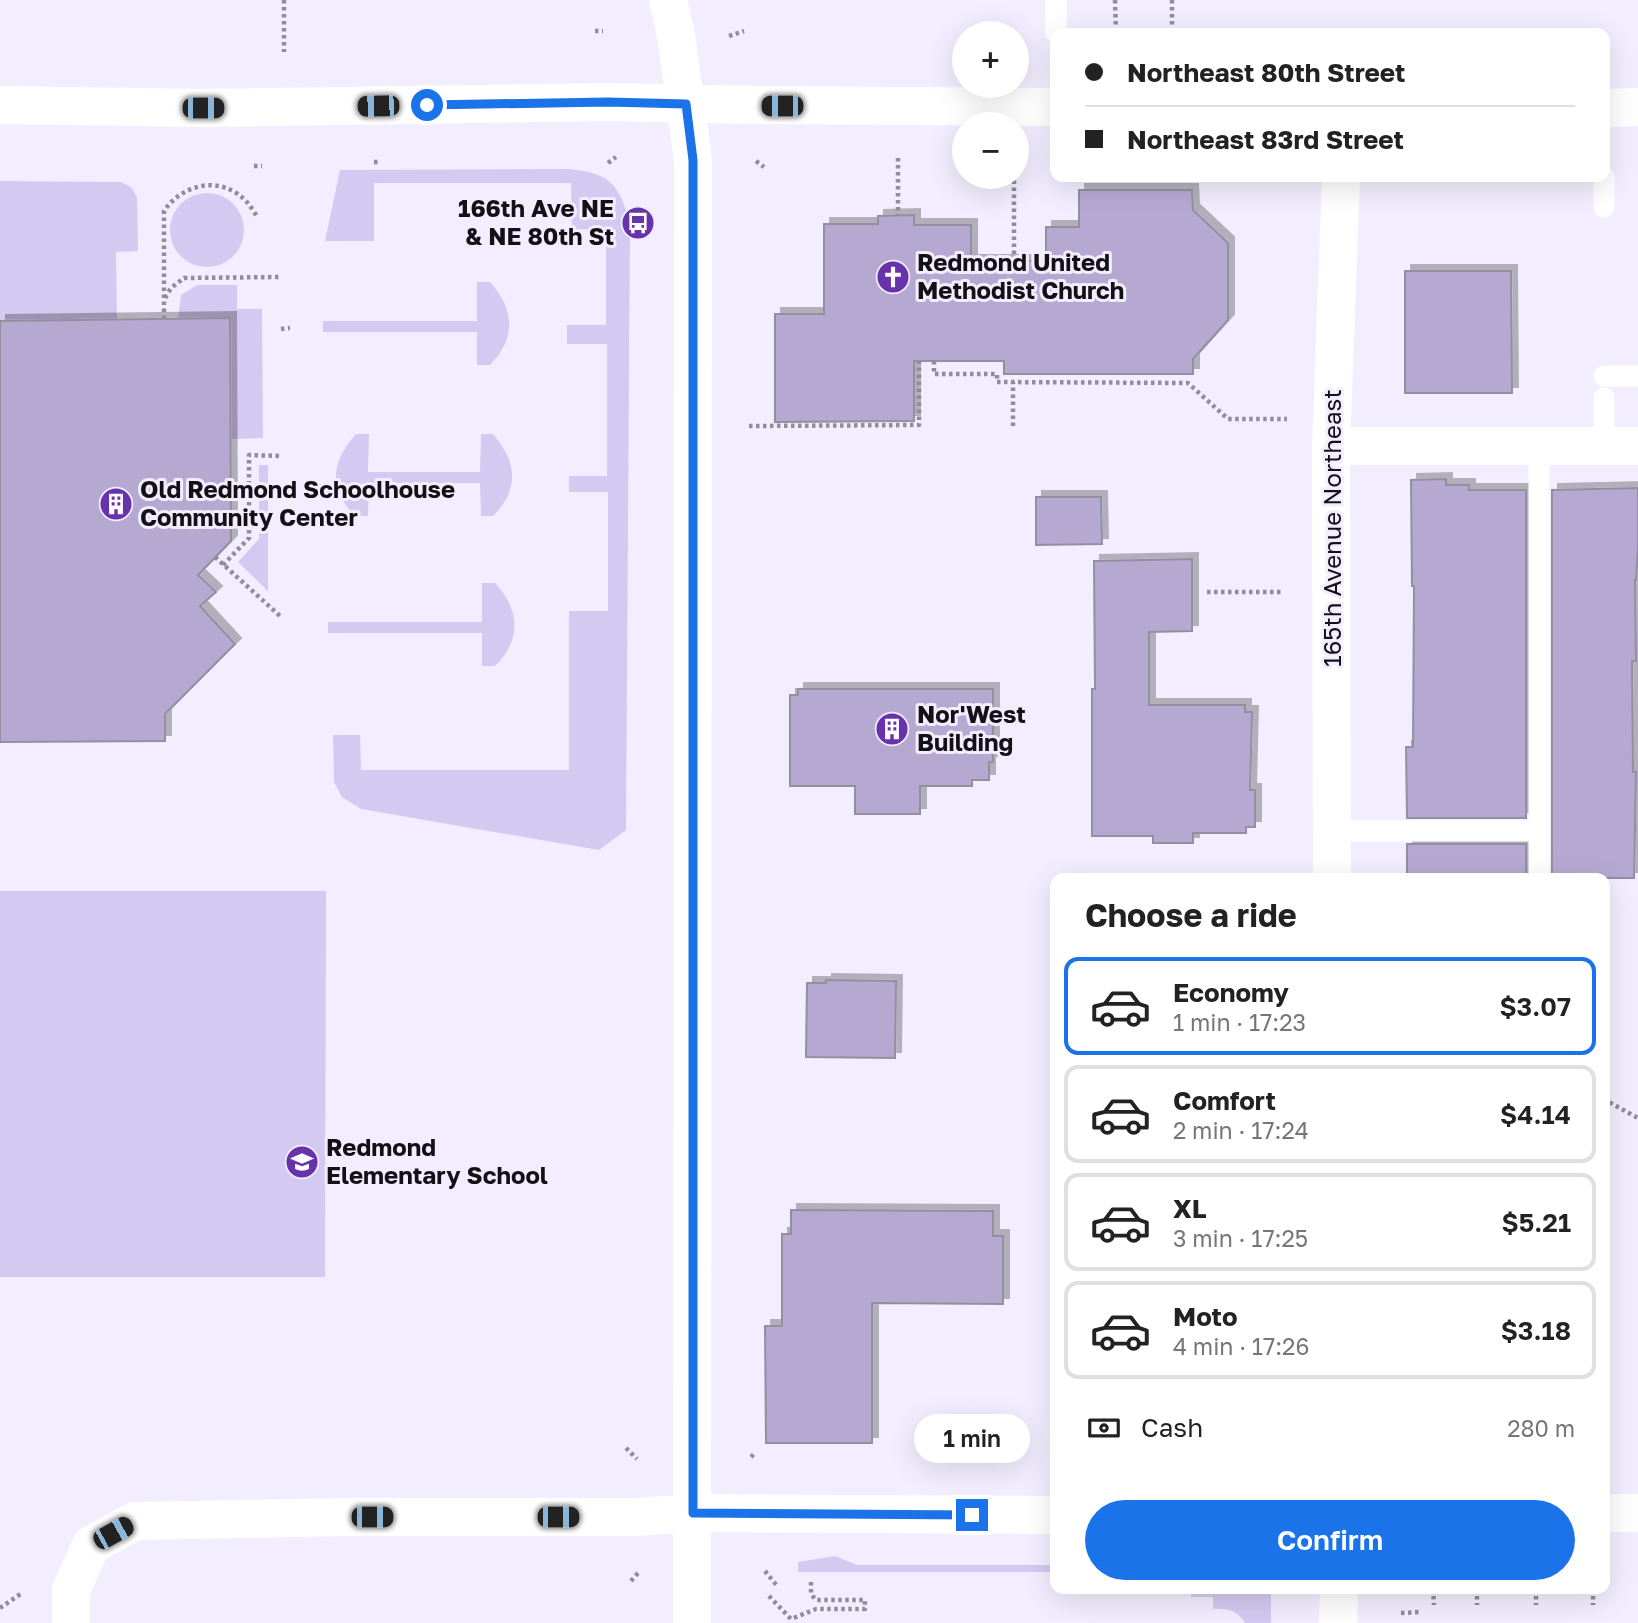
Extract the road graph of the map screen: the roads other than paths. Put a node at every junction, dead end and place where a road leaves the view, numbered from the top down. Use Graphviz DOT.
graph roads {
  1 [pos="668,0"];
  2 [pos="1056,0"];
  3 [pos="1056,28"];
  4 [pos="686,104"];
  5 [pos="0,106"];
  6 [pos="1050,107"];
  7 [pos="1638,107"];
  8 [pos="1610,108"];
  9 [pos="1341,182"];
  10 [pos="1604,182"];
  11 [pos="1604,207"];
  12 [pos="1604,376"];
  13 [pos="1638,376"];
  14 [pos="1604,398"];
  15 [pos="1331,446"];
  16 [pos="1538,446"];
  17 [pos="1621,446"];
  18 [pos="1332,831"];
  19 [pos="1538,831"];
  20 [pos="1332,873"];
  21 [pos="1538,873"];
  22 [pos="693,1513"];
  23 [pos="1610,1513"];
  24 [pos="1638,1513"];
  25 [pos="1050,1515"];
  26 [pos="1339,1594"];
  27 [pos="71,1623"];
  28 [pos="692,1623"];
  29 [pos="1338,1623"];
  1 -- 4 [label="street"];
  2 -- 3 [label="lane"];
  4 -- 5 [label="street"];
  4 -- 6 [label="street"];
  4 -- 22 [label="street"];
  7 -- 8 [label="street"];
  9 -- 15 [label="street, 165th Avenue Northeast"];
  10 -- 11 [label="lane"];
  12 -- 13 [label="lane"];
  14 -- 17 [label="lane"];
  15 -- 16 [label="street"];
  15 -- 18 [label="street, 165th Avenue Northeast"];
  16 -- 17 [label="street"];
  16 -- 19 [label="lane"];
  18 -- 19 [label="lane"];
  18 -- 20 [label="street, 165th Avenue Northeast"];
  19 -- 21 [label="lane"];
  22 -- 25 [label="street"];
  22 -- 27 [label="street"];
  22 -- 28 [label="street"];
  23 -- 24 [label="street"];
  26 -- 29 [label="street"];
}
